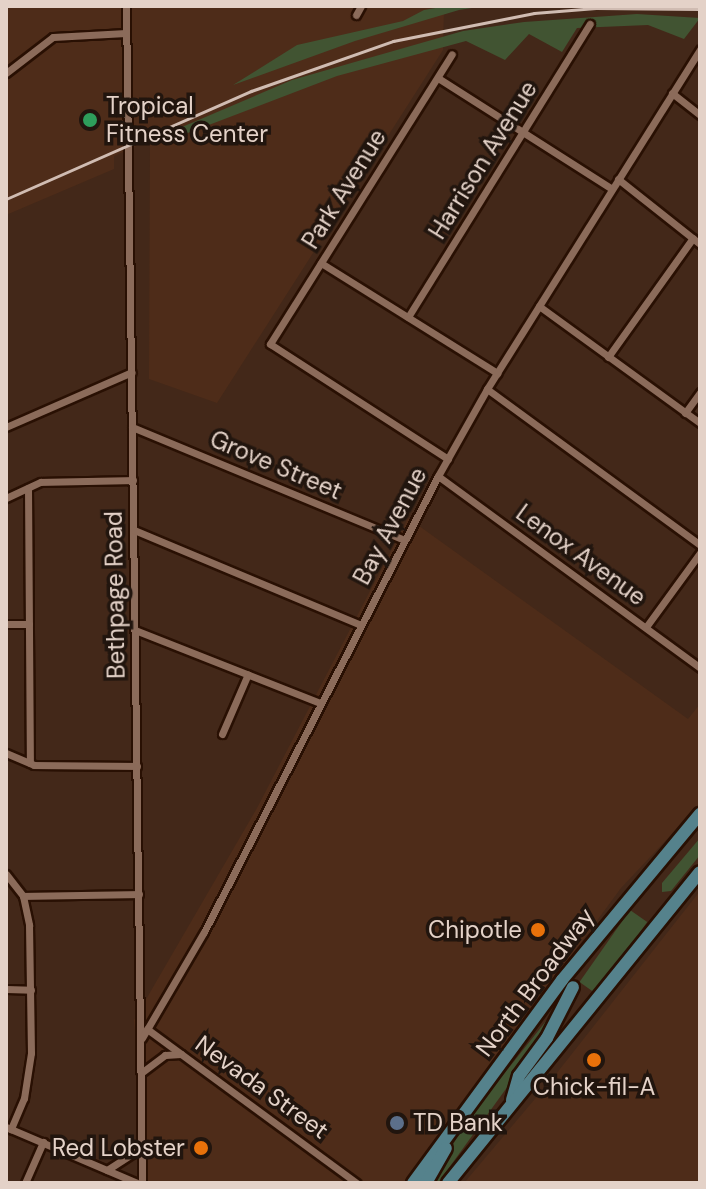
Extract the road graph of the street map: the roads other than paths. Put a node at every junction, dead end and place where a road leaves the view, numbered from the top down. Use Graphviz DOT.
graph roads {
  1 [pos="126,6"];
  2 [pos="361,6"];
  3 [pos="356,15"];
  4 [pos="590,24"];
  5 [pos="126,33"];
  6 [pos="700,49"];
  7 [pos="452,54"];
  8 [pos="6,73"];
  9 [pos="438,78"];
  10 [pos="672,93"];
  11 [pos="700,115"];
  12 [pos="524,133"];
  13 [pos="618,179"];
  14 [pos="612,189"];
  15 [pos="696,241"];
  16 [pos="321,263"];
  17 [pos="539,306"];
  18 [pos="408,317"];
  19 [pos="608,357"];
  20 [pos="132,372"];
  21 [pos="497,373"];
  22 [pos="487,389"];
  23 [pos="700,392"];
  24 [pos="685,413"];
  25 [pos="700,423"];
  26 [pos="6,427"];
  27 [pos="132,427"];
  28 [pos="448,459"];
  29 [pos="438,476"];
  30 [pos="133,480"];
  31 [pos="28,488"];
  32 [pos="6,498"];
  33 [pos="134,530"];
  34 [pos="405,540"];
  35 [pos="700,545"];
  36 [pos="700,553"];
  37 [pos="6,624"];
  38 [pos="29,624"];
  39 [pos="361,625"];
  40 [pos="646,627"];
  41 [pos="135,630"];
  42 [pos="700,668"];
  43 [pos="248,674"];
  44 [pos="320,703"];
  45 [pos="222,734"];
  46 [pos="6,753"];
  47 [pos="30,763"];
  48 [pos="137,766"];
  49 [pos="700,814"];
  50 [pos="700,872"];
  51 [pos="6,874"];
  52 [pos="139,894"];
  53 [pos="23,896"];
  54 [pos="573,987"];
  55 [pos="6,989"];
  56 [pos="31,990"];
  57 [pos="145,1027"];
  58 [pos="183,1054"];
  59 [pos="141,1073"];
  60 [pos="510,1107"];
  61 [pos="464,1113"];
  62 [pos="9,1128"];
  63 [pos="43,1142"];
  64 [pos="141,1148"];
  65 [pos="107,1170"];
  66 [pos="25,1183"];
  67 [pos="139,1183"];
  68 [pos="357,1183"];
  69 [pos="413,1183"];
  70 [pos="426,1183"];
  71 [pos="448,1183"];
  1 -- 5 [label="street, Bethpage Road"];
  2 -- 3 [label="street"];
  4 -- 12 [label="street, Harrison Avenue"];
  5 -- 8 [label="street"];
  5 -- 20 [label="street, Bethpage Road"];
  6 -- 10 [label="street, Bay Avenue"];
  7 -- 9 [label="street, Park Avenue"];
  9 -- 12 [label="street"];
  9 -- 16 [label="street, Park Avenue"];
  10 -- 11 [label="street"];
  10 -- 13 [label="street, Bay Avenue"];
  12 -- 14 [label="street"];
  12 -- 18 [label="street, Harrison Avenue"];
  13 -- 14 [label="street, Bay Avenue"];
  13 -- 15 [label="street"];
  14 -- 17 [label="street, Bay Avenue"];
  15 -- 19 [label="street"];
  16 -- 18 [label="street"];
  16 -- 28 [label="street, Park Avenue"];
  17 -- 19 [label="street"];
  17 -- 21 [label="street, Bay Avenue"];
  18 -- 21 [label="street"];
  19 -- 24 [label="street"];
  20 -- 26 [label="street"];
  20 -- 27 [label="street, Bethpage Road"];
  21 -- 22 [label="street, Bay Avenue"];
  22 -- 28 [label="street, Bay Avenue"];
  22 -- 35 [label="street"];
  23 -- 24 [label="street"];
  24 -- 25 [label="street"];
  27 -- 30 [label="street, Bethpage Road"];
  27 -- 34 [label="street, Grove Street"];
  28 -- 29 [label="street, Bay Avenue"];
  29 -- 34 [label="street, Bay Avenue"];
  29 -- 40 [label="street, Lenox Avenue"];
  30 -- 31 [label="street"];
  30 -- 33 [label="street, Bethpage Road"];
  31 -- 32 [label="street"];
  31 -- 38 [label="street"];
  33 -- 39 [label="street"];
  33 -- 41 [label="street, Bethpage Road"];
  34 -- 39 [label="street, Bay Avenue"];
  36 -- 40 [label="street"];
  37 -- 38 [label="street"];
  38 -- 47 [label="street"];
  39 -- 44 [label="street, Bay Avenue"];
  40 -- 42 [label="street, Lenox Avenue"];
  41 -- 43 [label="street"];
  41 -- 48 [label="street, Bethpage Road"];
  43 -- 44 [label="street"];
  43 -- 45 [label="street"];
  44 -- 57 [label="street, Bay Avenue"];
  46 -- 47 [label="street"];
  47 -- 48 [label="street"];
  48 -- 52 [label="street, Bethpage Road"];
  49 -- 61 [label="main road, North Broadway"];
  50 -- 60 [label="main road"];
  51 -- 53 [label="street"];
  52 -- 53 [label="street"];
  52 -- 57 [label="street, Bethpage Road"];
  53 -- 56 [label="street"];
  54 -- 60 [label="main road"];
  55 -- 56 [label="street"];
  56 -- 62 [label="street"];
  57 -- 58 [label="street, Nevada Street"];
  57 -- 59 [label="street, Bay Avenue"];
  58 -- 59 [label="street"];
  58 -- 68 [label="street, Nevada Street"];
  59 -- 64 [label="street"];
  60 -- 71 [label="main road"];
  61 -- 69 [label="main road, North Broadway"];
  61 -- 70 [label="main road"];
  62 -- 63 [label="street"];
  63 -- 65 [label="street"];
  63 -- 66 [label="street"];
  64 -- 65 [label="street"];
  64 -- 67 [label="street"];
  65 -- 67 [label="street"];
}
